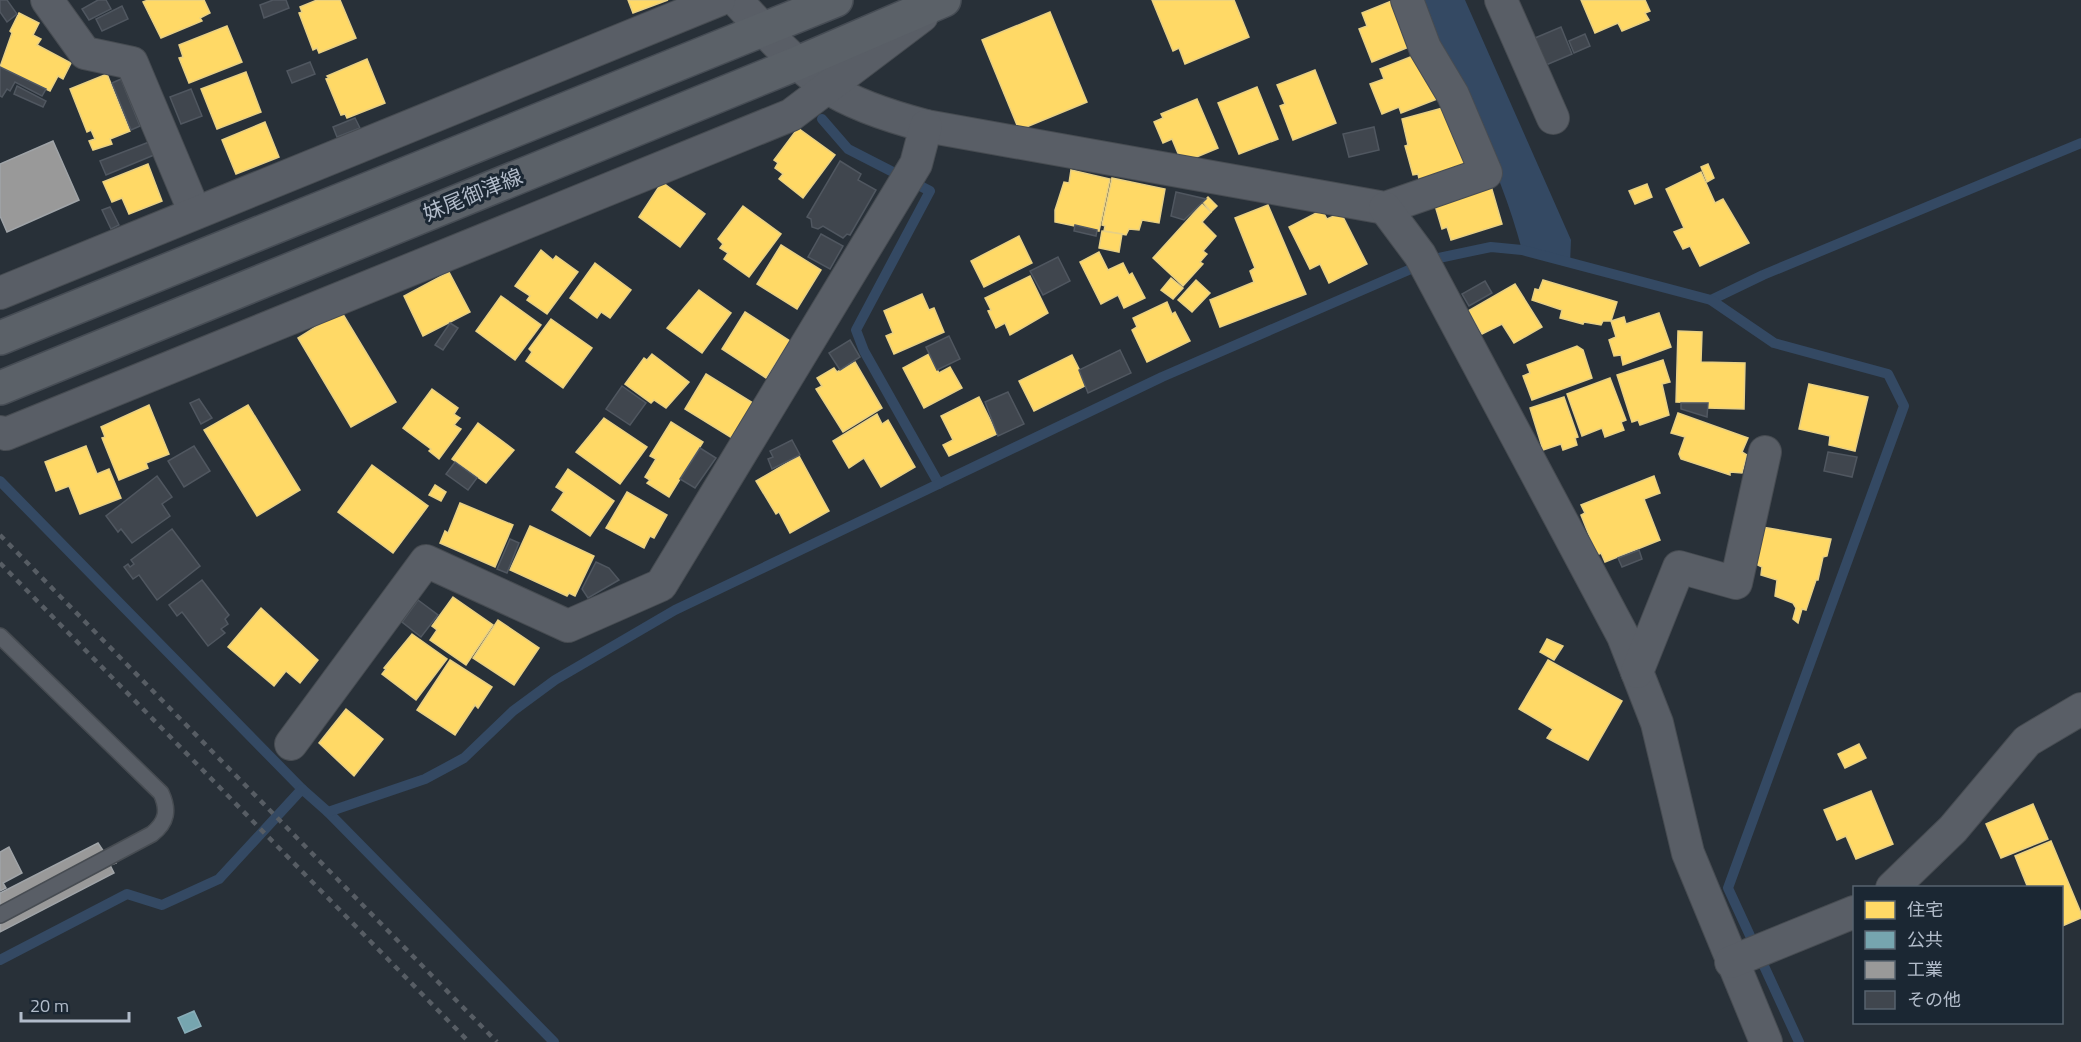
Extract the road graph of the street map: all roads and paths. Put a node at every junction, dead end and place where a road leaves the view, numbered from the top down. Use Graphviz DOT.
graph roads {
  1 [pos="47,0"];
  2 [pos="718,0"];
  3 [pos="736,0"];
  4 [pos="836,0"];
  5 [pos="943,0"];
  6 [pos="1407,0"];
  7 [pos="1501,0"];
  8 [pos="763,30"];
  9 [pos="798,63"];
  10 [pos="828,88"];
  11 [pos="1553,118"];
  12 [pos="926,126"];
  13 [pos="1385,208"];
  14 [pos="195,213"];
  15 [pos="0,293"];
  16 [pos="0,338"];
  17 [pos="0,388"];
  18 [pos="0,432"];
  19 [pos="1765,452"];
  20 [pos="0,636"];
  21 [pos="1637,672"];
  22 [pos="2081,709"];
  23 [pos="291,744"];
  24 [pos="1894,886"];
  25 [pos="1853,912"];
  26 [pos="0,915"];
  27 [pos="1751,954"];
  28 [pos="1766,1042"];
  1 -- 14 [label="street"];
  2 -- 14 [label="street"];
  3 -- 8 [label="street"];
  4 -- 8 [label="main road"];
  5 -- 9 [label="main road, 妹尾御津線"];
  5 -- 10 [label="street"];
  6 -- 13 [label="street"];
  7 -- 11 [label="street"];
  8 -- 9 [label="street"];
  8 -- 16 [label="main road"];
  9 -- 10 [label="street"];
  9 -- 17 [label="main road, 妹尾御津線"];
  10 -- 12 [label="street"];
  10 -- 18 [label="street"];
  12 -- 13 [label="street"];
  12 -- 23 [label="street"];
  13 -- 21 [label="street"];
  14 -- 15 [label="street"];
  19 -- 21 [label="street"];
  20 -- 26 [label="lane"];
  21 -- 27 [label="street"];
  22 -- 24 [label="street"];
  25 -- 27 [label="street"];
  27 -- 28 [label="street"];
}
